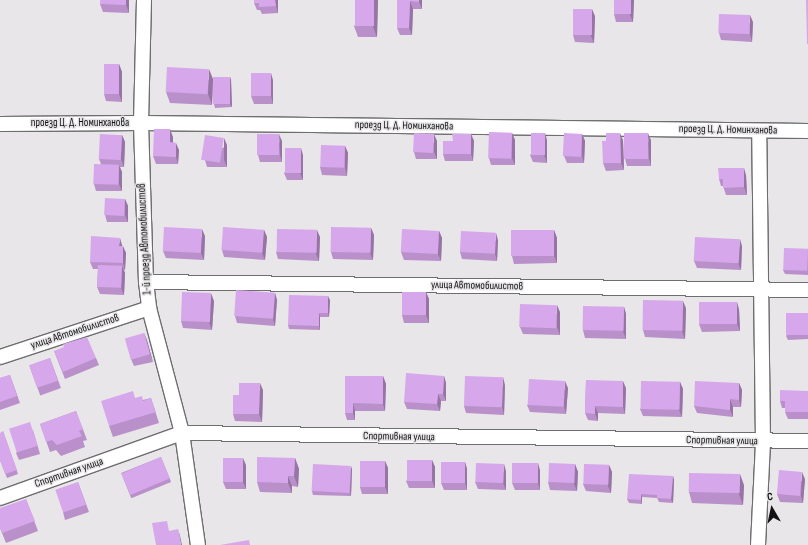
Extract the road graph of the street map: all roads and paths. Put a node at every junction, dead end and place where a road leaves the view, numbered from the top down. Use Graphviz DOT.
graph roads {
  1 [pos="144,0"];
  2 [pos="141,123"];
  3 [pos="0,124"];
  4 [pos="759,131"];
  5 [pos="808,131"];
  6 [pos="146,282"];
  7 [pos="760,290"];
  8 [pos="808,290"];
  9 [pos="149,308"];
  10 [pos="0,357"];
  11 [pos="182,433"];
  12 [pos="808,441"];
  13 [pos="763,442"];
  14 [pos="0,498"];
  15 [pos="198,545"];
  16 [pos="758,545"];
  1 -- 2 [label="street, 1-й проезд Автомобилистов"];
  2 -- 3 [label="street, проезд Ц. Д. Номинханова"];
  2 -- 4 [label="street, проезд Ц. Д. Номинханова"];
  2 -- 6 [label="street, 1-й проезд Автомобилистов"];
  4 -- 5 [label="street, проезд Ц. Д. Номинханова"];
  4 -- 7 [label="street"];
  6 -- 7 [label="street, улица Автомобилистов"];
  6 -- 9 [label="street, 1-й проезд Автомобилистов"];
  7 -- 8 [label="street, улица Автомобилистов"];
  7 -- 13 [label="street"];
  9 -- 10 [label="street, улица Автомобилистов"];
  9 -- 11 [label="street, 1-й проезд Автомобилистов"];
  11 -- 13 [label="street, Спортивная улица"];
  11 -- 14 [label="street, Спортивная улица"];
  11 -- 15 [label="street, 1-й проезд Автомобилистов"];
  12 -- 13 [label="street, Спортивная улица"];
  13 -- 16 [label="street"];
}
